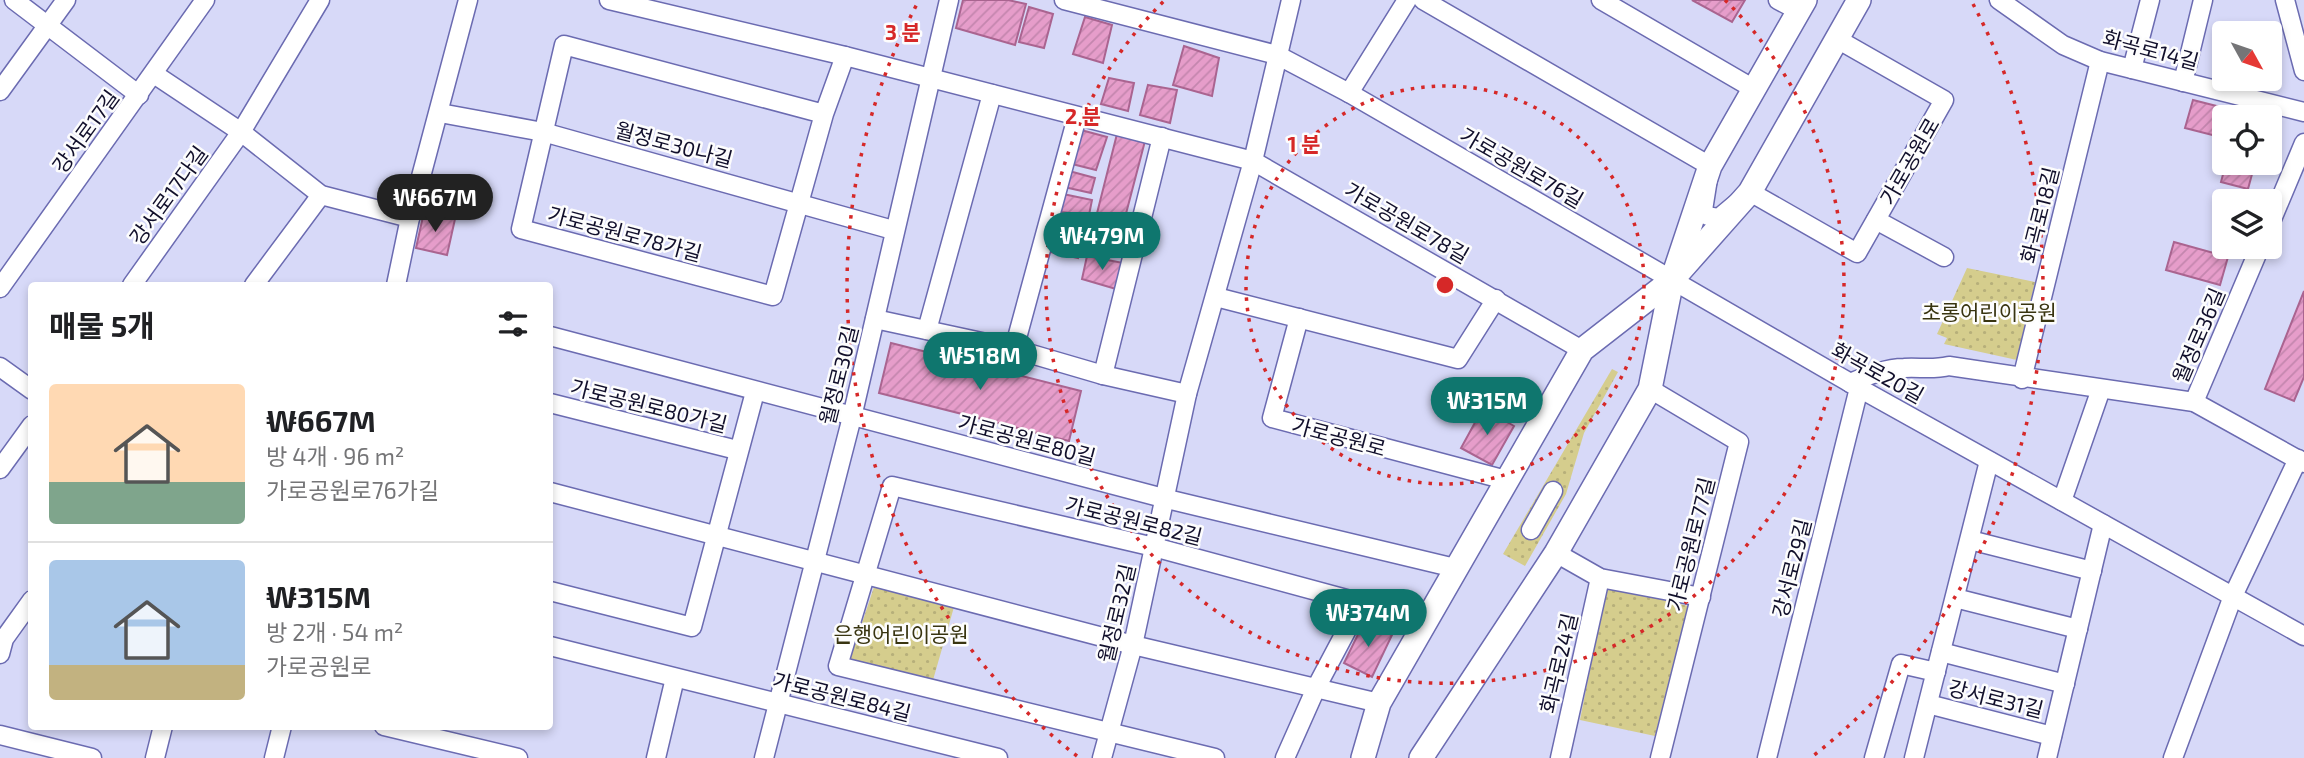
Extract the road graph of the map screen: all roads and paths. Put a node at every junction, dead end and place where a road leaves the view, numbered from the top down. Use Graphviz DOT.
graph roads {
  1 [pos="14,0"];
  2 [pos="66,0"];
  3 [pos="205,0"];
  4 [pos="320,0"];
  5 [pos="468,0"];
  6 [pos="609,0"];
  7 [pos="949,0"];
  8 [pos="1291,0"];
  9 [pos="1407,0"];
  10 [pos="1423,0"];
  11 [pos="1601,0"];
  12 [pos="1778,0"];
  13 [pos="1859,0"];
  14 [pos="1999,0"];
  15 [pos="2150,0"];
  16 [pos="2203,0"];
  17 [pos="2285,0"];
  18 [pos="1068,1"];
  19 [pos="1802,6"];
  20 [pos="48,26"];
  21 [pos="1837,39"];
  22 [pos="1277,55"];
  23 [pos="845,56"];
  24 [pos="2100,61"];
  25 [pos="2132,69"];
  26 [pos="2304,71"];
  27 [pos="154,74"];
  28 [pos="929,78"];
  29 [pos="2182,82"];
  30 [pos="1754,89"];
  31 [pos="0,92"];
  32 [pos="1349,93"];
  33 [pos="992,94"];
  34 [pos="139,95"];
  35 [pos="2304,112"];
  36 [pos="440,113"];
  37 [pos="824,114"];
  38 [pos="1077,117"];
  39 [pos="241,132"];
  40 [pos="543,132"];
  41 [pos="1162,137"];
  42 [pos="2304,143"];
  43 [pos="1253,160"];
  44 [pos="1710,166"];
  45 [pos="1750,192"];
  46 [pos="321,195"];
  47 [pos="2282,195"];
  48 [pos="800,202"];
  49 [pos="410,218"];
  50 [pos="1876,220"];
  51 [pos="893,230"];
  52 [pos="1944,257"];
  53 [pos="2255,259"];
  54 [pos="1672,280"];
  55 [pos="134,282"];
  56 [pos="256,282"];
  57 [pos="397,282"];
  58 [pos="0,288"];
  59 [pos="1216,297"];
  60 [pos="1496,299"];
  61 [pos="1299,318"];
  62 [pos="875,319"];
  63 [pos="927,330"];
  64 [pos="553,337"];
  65 [pos="1014,349"];
  66 [pos="1582,349"];
  67 [pos="0,367"];
  68 [pos="1103,375"];
  69 [pos="2022,379"];
  70 [pos="1855,386"];
  71 [pos="28,387"];
  72 [pos="1650,389"];
  73 [pos="2101,389"];
  74 [pos="755,392"];
  75 [pos="1187,394"];
  76 [pos="2194,402"];
  77 [pos="553,404"];
  78 [pos="852,417"];
  79 [pos="28,430"];
  80 [pos="737,450"];
  81 [pos="1989,461"];
  82 [pos="2301,461"];
  83 [pos="0,469"];
  84 [pos="1506,480"];
  85 [pos="1553,491"];
  86 [pos="553,493"];
  87 [pos="1167,499"];
  88 [pos="2062,501"];
  89 [pos="2103,524"];
  90 [pos="1531,530"];
  91 [pos="716,534"];
  92 [pos="1969,540"];
  93 [pos="1154,547"];
  94 [pos="1556,553"];
  95 [pos="814,560"];
  96 [pos="1455,568"];
  97 [pos="2092,571"];
  98 [pos="868,575"];
  99 [pos="1600,578"];
  100 [pos="553,592"];
  101 [pos="2233,596"];
  102 [pos="1701,597"];
  103 [pos="1955,598"];
  104 [pos="28,606"];
  105 [pos="2078,629"];
  106 [pos="2304,636"];
  107 [pos="1,643"];
  108 [pos="1133,645"];
  109 [pos="553,647"];
  110 [pos="1941,652"];
  111 [pos="1936,672"];
  112 [pos="675,678"];
  113 [pos="2065,684"];
  114 [pos="1317,686"];
  115 [pos="777,703"];
  116 [pos="1379,703"];
  117 [pos="1928,704"];
  118 [pos="162,730"];
  119 [pos="281,730"];
  120 [pos="401,730"];
  121 [pos="1110,733"];
  122 [pos="0,735"];
  123 [pos="2052,736"];
  124 [pos="92,758"];
  125 [pos="155,758"];
  126 [pos="274,758"];
  127 [pos="518,758"];
  128 [pos="656,758"];
  129 [pos="764,758"];
  130 [pos="998,758"];
  131 [pos="1102,758"];
  132 [pos="1215,758"];
  133 [pos="1285,758"];
  134 [pos="1363,758"];
  135 [pos="1421,758"];
  136 [pos="1560,758"];
  137 [pos="1660,758"];
  138 [pos="1768,758"];
  139 [pos="1874,758"];
  140 [pos="1914,758"];
  141 [pos="2047,758"];
  142 [pos="2173,758"];
  1 -- 20 [label="street"];
  2 -- 20 [label="street"];
  3 -- 27 [label="street, 강서로17길"];
  4 -- 39 [label="street, 강서로17다길"];
  5 -- 36 [label="street"];
  6 -- 23 [label="street, 가로공원로78길"];
  7 -- 28 [label="street, 월정로30길"];
  8 -- 22 [label="street, 월정로32길"];
  9 -- 32 [label="street"];
  10 -- 44 [label="street"];
  11 -- 30 [label="street"];
  12 -- 19 [label="street"];
  13 -- 21 [label="main road"];
  14 -- 24 [label="street, 화곡로14길"];
  15 -- 25 [label="street"];
  16 -- 29 [label="street"];
  17 -- 26 [label="street"];
  18 -- 22 [label="street, 가로공원로76길"];
  19 -- 30 [label="main road"];
  20 -- 31 [label="street"];
  20 -- 34 [label="street"];
  21 -- 45 [label="main road"];
  21 -- 50 [label="street, 가로공원로"];
  22 -- 32 [label="street, 가로공원로76길"];
  22 -- 43 [label="street, 월정로32길"];
  23 -- 28 [label="street, 가로공원로78길"];
  23 -- 37 [label="street, 가로공원로78가길"];
  24 -- 25 [label="street, 화곡로14길"];
  24 -- 69 [label="street, 화곡로18길"];
  25 -- 29 [label="street, 화곡로14길"];
  27 -- 34 [label="street, 강서로17길"];
  27 -- 39 [label="street"];
  28 -- 33 [label="street, 가로공원로78길"];
  28 -- 51 [label="street, 월정로30길"];
  29 -- 35 [label="street, 화곡로14길"];
  30 -- 44 [label="main road"];
  32 -- 54 [label="street, 가로공원로76길"];
  33 -- 38 [label="street, 가로공원로78길"];
  33 -- 63 [label="street"];
  34 -- 58 [label="street, 강서로17길"];
  36 -- 40 [label="street, 월정로30나길"];
  36 -- 49 [label="street"];
  37 -- 40 [label="street, 가로공원로78가길"];
  37 -- 48 [label="street, 가로공원로78가길"];
  38 -- 41 [label="street, 가로공원로78길"];
  38 -- 65 [label="street"];
  39 -- 46 [label="street"];
  39 -- 55 [label="street, 강서로17다길"];
  40 -- 48 [label="street, 월정로30나길"];
  40 -- 48 [label="street, 가로공원로78가길"];
  41 -- 43 [label="street, 가로공원로78길"];
  41 -- 68 [label="street"];
  42 -- 47 [label="street"];
  43 -- 59 [label="street, 월정로32길"];
  43 -- 60 [label="street, 가로공원로78길"];
  44 -- 45 [label="street"];
  44 -- 54 [label="main road"];
  45 -- 50 [label="street, 가로공원로"];
  45 -- 54 [label="main road"];
  46 -- 49 [label="street"];
  46 -- 56 [label="street"];
  48 -- 51 [label="street, 월정로30나길"];
  49 -- 57 [label="street"];
  50 -- 52 [label="street, 가로공원로"];
  51 -- 62 [label="street, 월정로30길"];
  53 -- 76 [label="street, 월정로36길"];
  54 -- 66 [label="main road"];
  54 -- 70 [label="street, 화곡로20길"];
  54 -- 72 [label="main road"];
  59 -- 61 [label="street"];
  59 -- 75 [label="street, 월정로32길"];
  60 -- 61 [label="street"];
  60 -- 66 [label="street, 가로공원로78길"];
  61 -- 84 [label="street, 가로공원로"];
  62 -- 63 [label="street"];
  62 -- 78 [label="street, 월정로30길"];
  63 -- 65 [label="street"];
  64 -- 74 [label="street, 가로공원로80길"];
  65 -- 68 [label="street"];
  66 -- 84 [label="main road"];
  67 -- 71 [label="street"];
  68 -- 75 [label="street"];
  69 -- 70 [label="street"];
  69 -- 73 [label="street"];
  70 -- 81 [label="street, 화곡로20길"];
  70 -- 138 [label="street, 강서로29길"];
  72 -- 94 [label="main road"];
  72 -- 102 [label="street, 가로공원로77길"];
  73 -- 76 [label="street"];
  73 -- 88 [label="street"];
  74 -- 78 [label="street, 가로공원로80길"];
  74 -- 80 [label="street, 가로공원로80가길"];
  75 -- 87 [label="street, 월정로32길"];
  76 -- 82 [label="street"];
  77 -- 80 [label="street, 가로공원로80가길"];
  78 -- 87 [label="street, 가로공원로80길"];
  78 -- 95 [label="street, 월정로30길"];
  79 -- 83 [label="street"];
  80 -- 91 [label="street, 가로공원로80가길"];
  81 -- 88 [label="street, 화곡로20길"];
  81 -- 92 [label="street, 강서로31길"];
  82 -- 101 [label="street"];
  84 -- 96 [label="main road"];
  85 -- 90 [label="street"];
  86 -- 91 [label="street"];
  87 -- 93 [label="street, 월정로32길"];
  87 -- 96 [label="street, 가로공원로80길"];
  88 -- 89 [label="street, 화곡로20길"];
  89 -- 97 [label="street"];
  89 -- 101 [label="street, 화곡로20길"];
  91 -- 95 [label="street"];
  91 -- 100 [label="street, 가로공원로80가길"];
  92 -- 97 [label="street"];
  92 -- 103 [label="street, 강서로31길"];
  93 -- 98 [label="street, 가로공원로82길"];
  93 -- 108 [label="street, 월정로32길"];
  93 -- 114 [label="street, 가로공원로82길"];
  94 -- 99 [label="street"];
  94 -- 135 [label="main road"];
  95 -- 98 [label="street"];
  95 -- 115 [label="street, 월정로30길"];
  96 -- 116 [label="main road"];
  97 -- 105 [label="street"];
  98 -- 108 [label="street"];
  98 -- 121 [label="street, 가로공원로82길"];
  99 -- 102 [label="street"];
  99 -- 136 [label="street, 화곡로24길"];
  101 -- 106 [label="street, 화곡로20길"];
  101 -- 142 [label="street"];
  102 -- 137 [label="street, 가로공원로77길"];
  103 -- 105 [label="street"];
  103 -- 110 [label="street, 강서로31길"];
  104 -- 107 [label="street"];
  105 -- 113 [label="street"];
  108 -- 114 [label="street"];
  108 -- 121 [label="street, 월정로32길"];
  109 -- 112 [label="street, 가로공원로84길"];
  110 -- 111 [label="street, 강서로31길"];
  110 -- 113 [label="street, 강서로31길"];
  111 -- 117 [label="street, 강서로31길"];
  111 -- 139 [label="street"];
  112 -- 115 [label="street, 가로공원로84길"];
  112 -- 128 [label="street"];
  113 -- 123 [label="street"];
  114 -- 116 [label="street"];
  114 -- 133 [label="street, 가로공원로82길"];
  115 -- 129 [label="street, 월정로30길"];
  115 -- 130 [label="street, 가로공원로84길"];
  116 -- 134 [label="main road"];
  117 -- 123 [label="street, 강서로31길"];
  117 -- 140 [label="street, 강서로31길"];
  118 -- 125 [label="street"];
  119 -- 126 [label="street"];
  120 -- 127 [label="street"];
  121 -- 131 [label="street, 월정로32길"];
  121 -- 132 [label="street, 가로공원로82길"];
  122 -- 124 [label="street"];
  123 -- 141 [label="street"];
}
